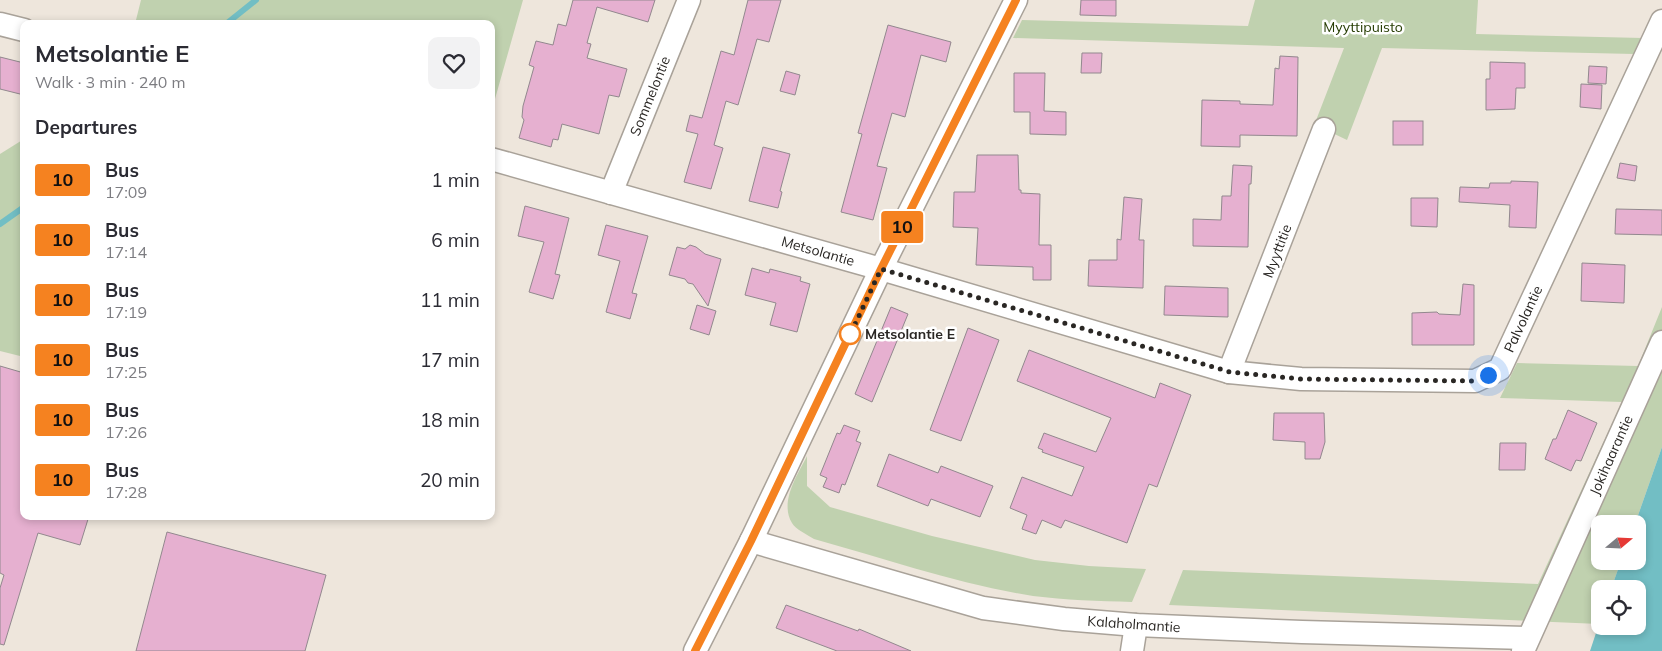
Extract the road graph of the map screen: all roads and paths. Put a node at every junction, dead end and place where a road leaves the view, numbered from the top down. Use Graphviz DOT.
graph roads {
  1 [pos="689,0"];
  2 [pos="1016,0"];
  3 [pos="1662,21"];
  4 [pos="0,24"];
  5 [pos="20,29"];
  6 [pos="1324,130"];
  7 [pos="495,160"];
  8 [pos="611,193"];
  9 [pos="881,269"];
  10 [pos="1662,342"];
  11 [pos="1230,372"];
  12 [pos="751,541"];
  13 [pos="1136,625"];
  14 [pos="1325,641"];
  15 [pos="1526,645"];
  16 [pos="695,651"];
  17 [pos="1132,651"];
  1 -- 8 [label="street, Sommelontie"];
  2 -- 9 [label="street"];
  3 -- 11 [label="street, Palvolantie"];
  4 -- 5 [label="street"];
  6 -- 11 [label="street, Myyttitie"];
  7 -- 8 [label="street, Metsolantie"];
  8 -- 9 [label="street, Metsolantie"];
  9 -- 11 [label="street, Metsolantie"];
  9 -- 12 [label="street"];
  10 -- 15 [label="street, Jokihaarantie"];
  12 -- 13 [label="street, Kalaholmantie"];
  12 -- 16 [label="street"];
  13 -- 14 [label="street, Kalaholmantie"];
  13 -- 17 [label="street"];
  14 -- 15 [label="street, Kalaholmantie"];
}
